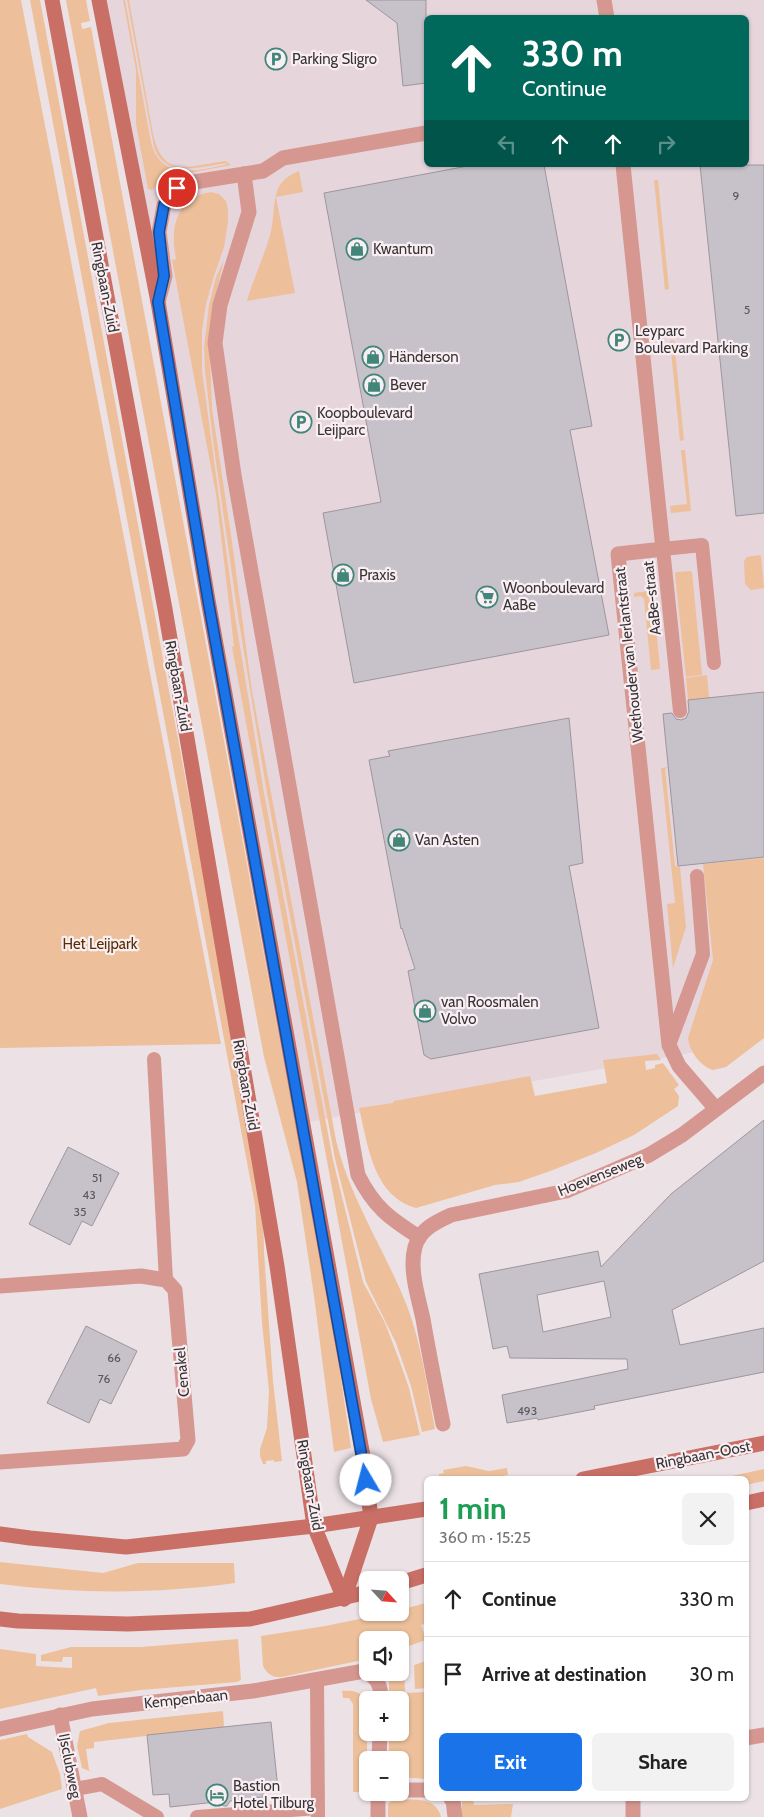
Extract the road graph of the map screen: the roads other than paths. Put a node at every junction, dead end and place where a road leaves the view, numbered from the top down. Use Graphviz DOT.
graph roads {
  1 [pos="52,0"];
  2 [pos="99,0"];
  3 [pos="604,0"];
  4 [pos="606,15"];
  5 [pos="424,133"];
  6 [pos="623,167"];
  7 [pos="244,174"];
  8 [pos="158,302"];
  9 [pos="663,549"];
  10 [pos="714,663"];
  11 [pos="680,711"];
  12 [pos="697,876"];
  13 [pos="669,1045"];
  14 [pos="154,1059"];
  15 [pos="764,1072"];
  16 [pos="716,1109"];
  17 [pos="419,1237"];
  18 [pos="166,1280"];
  19 [pos="0,1286"];
  20 [pos="443,1424"];
  21 [pos="764,1443"];
  22 [pos="0,1462"];
  23 [pos="598,1476"];
  24 [pos="764,1500"];
  25 [pos="749,1502"];
  26 [pos="424,1509"];
  27 [pos="371,1518"];
  28 [pos="314,1526"];
  29 [pos="0,1534"];
  30 [pos="424,1576"];
  31 [pos="409,1580"];
  32 [pos="359,1594"];
  33 [pos="344,1598"];
  34 [pos="0,1619"];
  35 [pos="317,1680"];
  36 [pos="380,1691"];
  37 [pos="60,1715"];
  38 [pos="0,1730"];
  39 [pos="764,1736"];
  40 [pos="749,1738"];
  41 [pos="75,1789"];
  42 [pos="409,1790"];
  43 [pos="424,1790"];
  44 [pos="378,1801"];
  45 [pos="453,1801"];
  46 [pos="634,1801"];
  47 [pos="318,1813"];
  48 [pos="214,1816"];
  49 [pos="80,1817"];
  50 [pos="157,1817"];
  51 [pos="197,1817"];
  52 [pos="378,1817"];
  53 [pos="455,1817"];
  54 [pos="633,1817"];
  1 -- 28 [label="main road, Ringbaan-Zuid"];
  2 -- 8 [label="main road"];
  3 -- 4 [label="street"];
  5 -- 7 [label="street"];
  6 -- 9 [label="street"];
  7 -- 8 [label="street"];
  7 -- 17 [label="street"];
  8 -- 27 [label="main road"];
  9 -- 10 [label="lane, AaBe-straat"];
  9 -- 11 [label="lane, AaBe-straat"];
  9 -- 13 [label="street, Wethouder van Ierlantstraat"];
  12 -- 13 [label="lane"];
  13 -- 16 [label="street, Wethouder van Ierlantstraat"];
  14 -- 18 [label="lane"];
  15 -- 16 [label="street, Hoevenseweg"];
  16 -- 17 [label="street, Hoevenseweg"];
  17 -- 20 [label="street"];
  18 -- 19 [label="street"];
  18 -- 22 [label="street, Cenakel"];
  21 -- 23 [label="main road, Ringbaan-Oost"];
  24 -- 25 [label="main road"];
  26 -- 27 [label="main road"];
  27 -- 28 [label="main road"];
  27 -- 33 [label="main road"];
  28 -- 29 [label="main road"];
  28 -- 33 [label="main road, Ringbaan-Zuid"];
  30 -- 31 [label="main road"];
  32 -- 33 [label="main road"];
  33 -- 34 [label="main road"];
  35 -- 36 [label="street, Kempenbaan"];
  35 -- 37 [label="street, Kempenbaan"];
  35 -- 47 [label="lane"];
  37 -- 38 [label="street, Kempenbaan"];
  37 -- 41 [label="street, IJsclubweg"];
  39 -- 40 [label="street"];
  41 -- 49 [label="street, IJsclubweg"];
  41 -- 50 [label="lane"];
  42 -- 43 [label="street"];
  44 -- 52 [label="street"];
  45 -- 53 [label="street"];
  46 -- 54 [label="street"];
  47 -- 48 [label="lane"];
  48 -- 51 [label="lane"];
}
